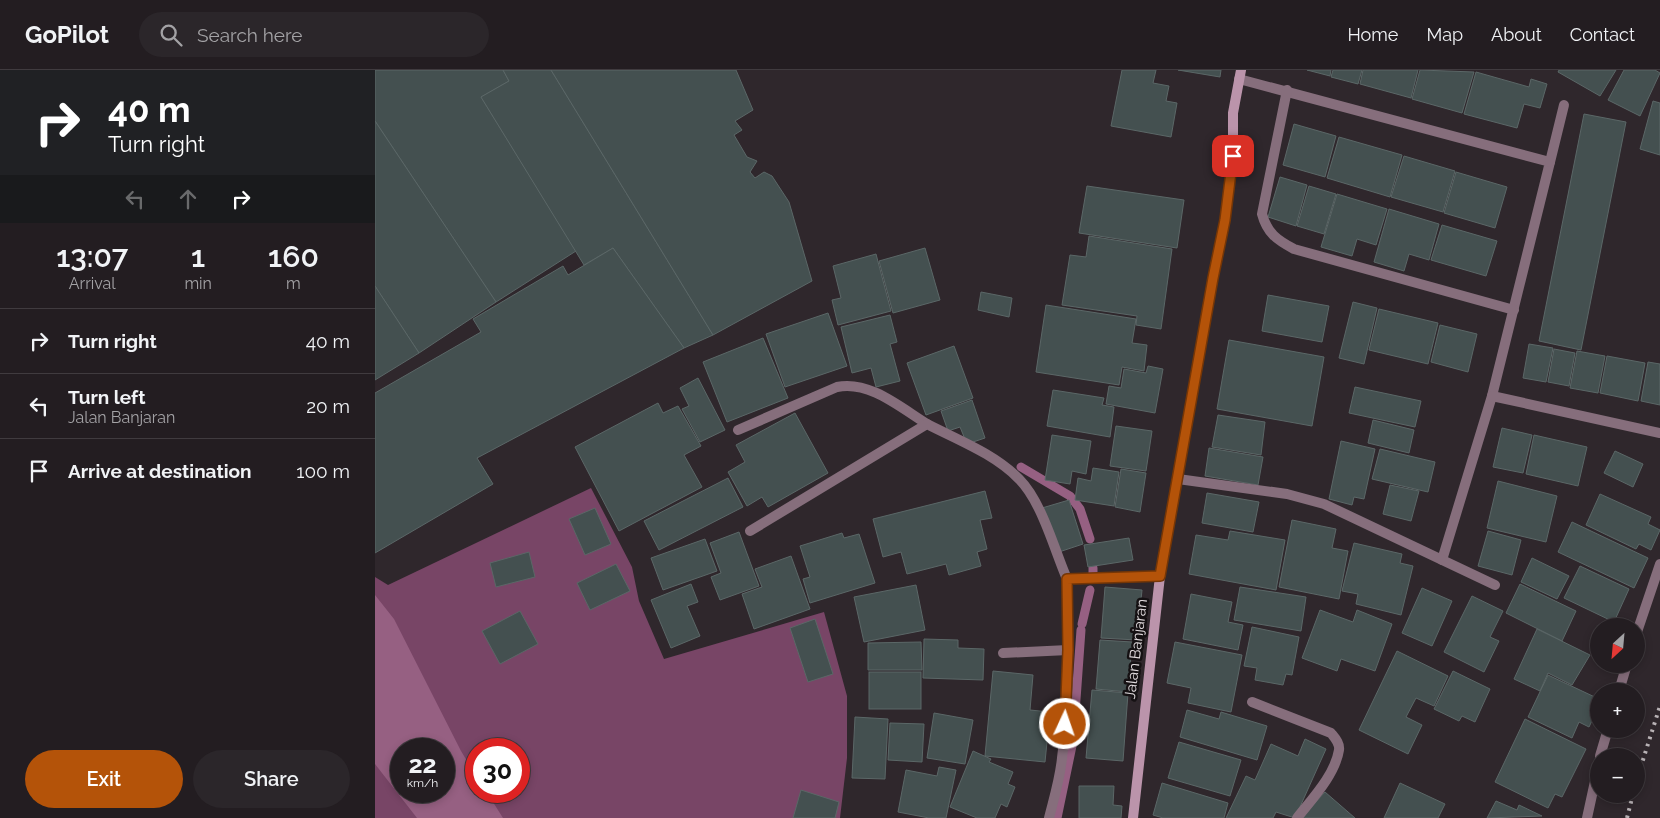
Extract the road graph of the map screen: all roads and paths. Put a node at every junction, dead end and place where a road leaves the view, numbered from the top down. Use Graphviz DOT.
graph roads {
  1 [pos="1240,74"];
  2 [pos="1287,90"];
  3 [pos="1564,104"];
  4 [pos="1550,162"];
  5 [pos="1514,310"];
  6 [pos="1492,396"];
  7 [pos="927,424"];
  8 [pos="738,430"];
  9 [pos="1660,433"];
  10 [pos="1178,479"];
  11 [pos="750,531"];
  12 [pos="1443,560"];
  13 [pos="1660,564"];
  14 [pos="1160,576"];
  15 [pos="1067,579"];
  16 [pos="1495,585"];
  17 [pos="1642,618"];
  18 [pos="1068,650"];
  19 [pos="1003,653"];
  20 [pos="1252,702"];
  21 [pos="1590,803"];
  22 [pos="1049,818"];
  23 [pos="1133,818"];
  24 [pos="1297,818"];
  25 [pos="1587,818"];
  1 -- 2 [label="street"];
  1 -- 10 [label="street, Jalan Banjaran"];
  2 -- 4 [label="street"];
  2 -- 5 [label="street"];
  3 -- 4 [label="street"];
  4 -- 5 [label="street"];
  5 -- 6 [label="street"];
  6 -- 9 [label="street"];
  6 -- 12 [label="street"];
  7 -- 8 [label="street"];
  7 -- 11 [label="street"];
  7 -- 15 [label="street"];
  10 -- 12 [label="street"];
  10 -- 14 [label="street, Jalan Banjaran"];
  12 -- 16 [label="street"];
  13 -- 17 [label="street"];
  14 -- 15 [label="street"];
  14 -- 23 [label="street, Jalan Banjaran"];
  15 -- 18 [label="street"];
  18 -- 19 [label="street"];
  18 -- 22 [label="street"];
  20 -- 24 [label="street"];
  21 -- 25 [label="street"];
}
